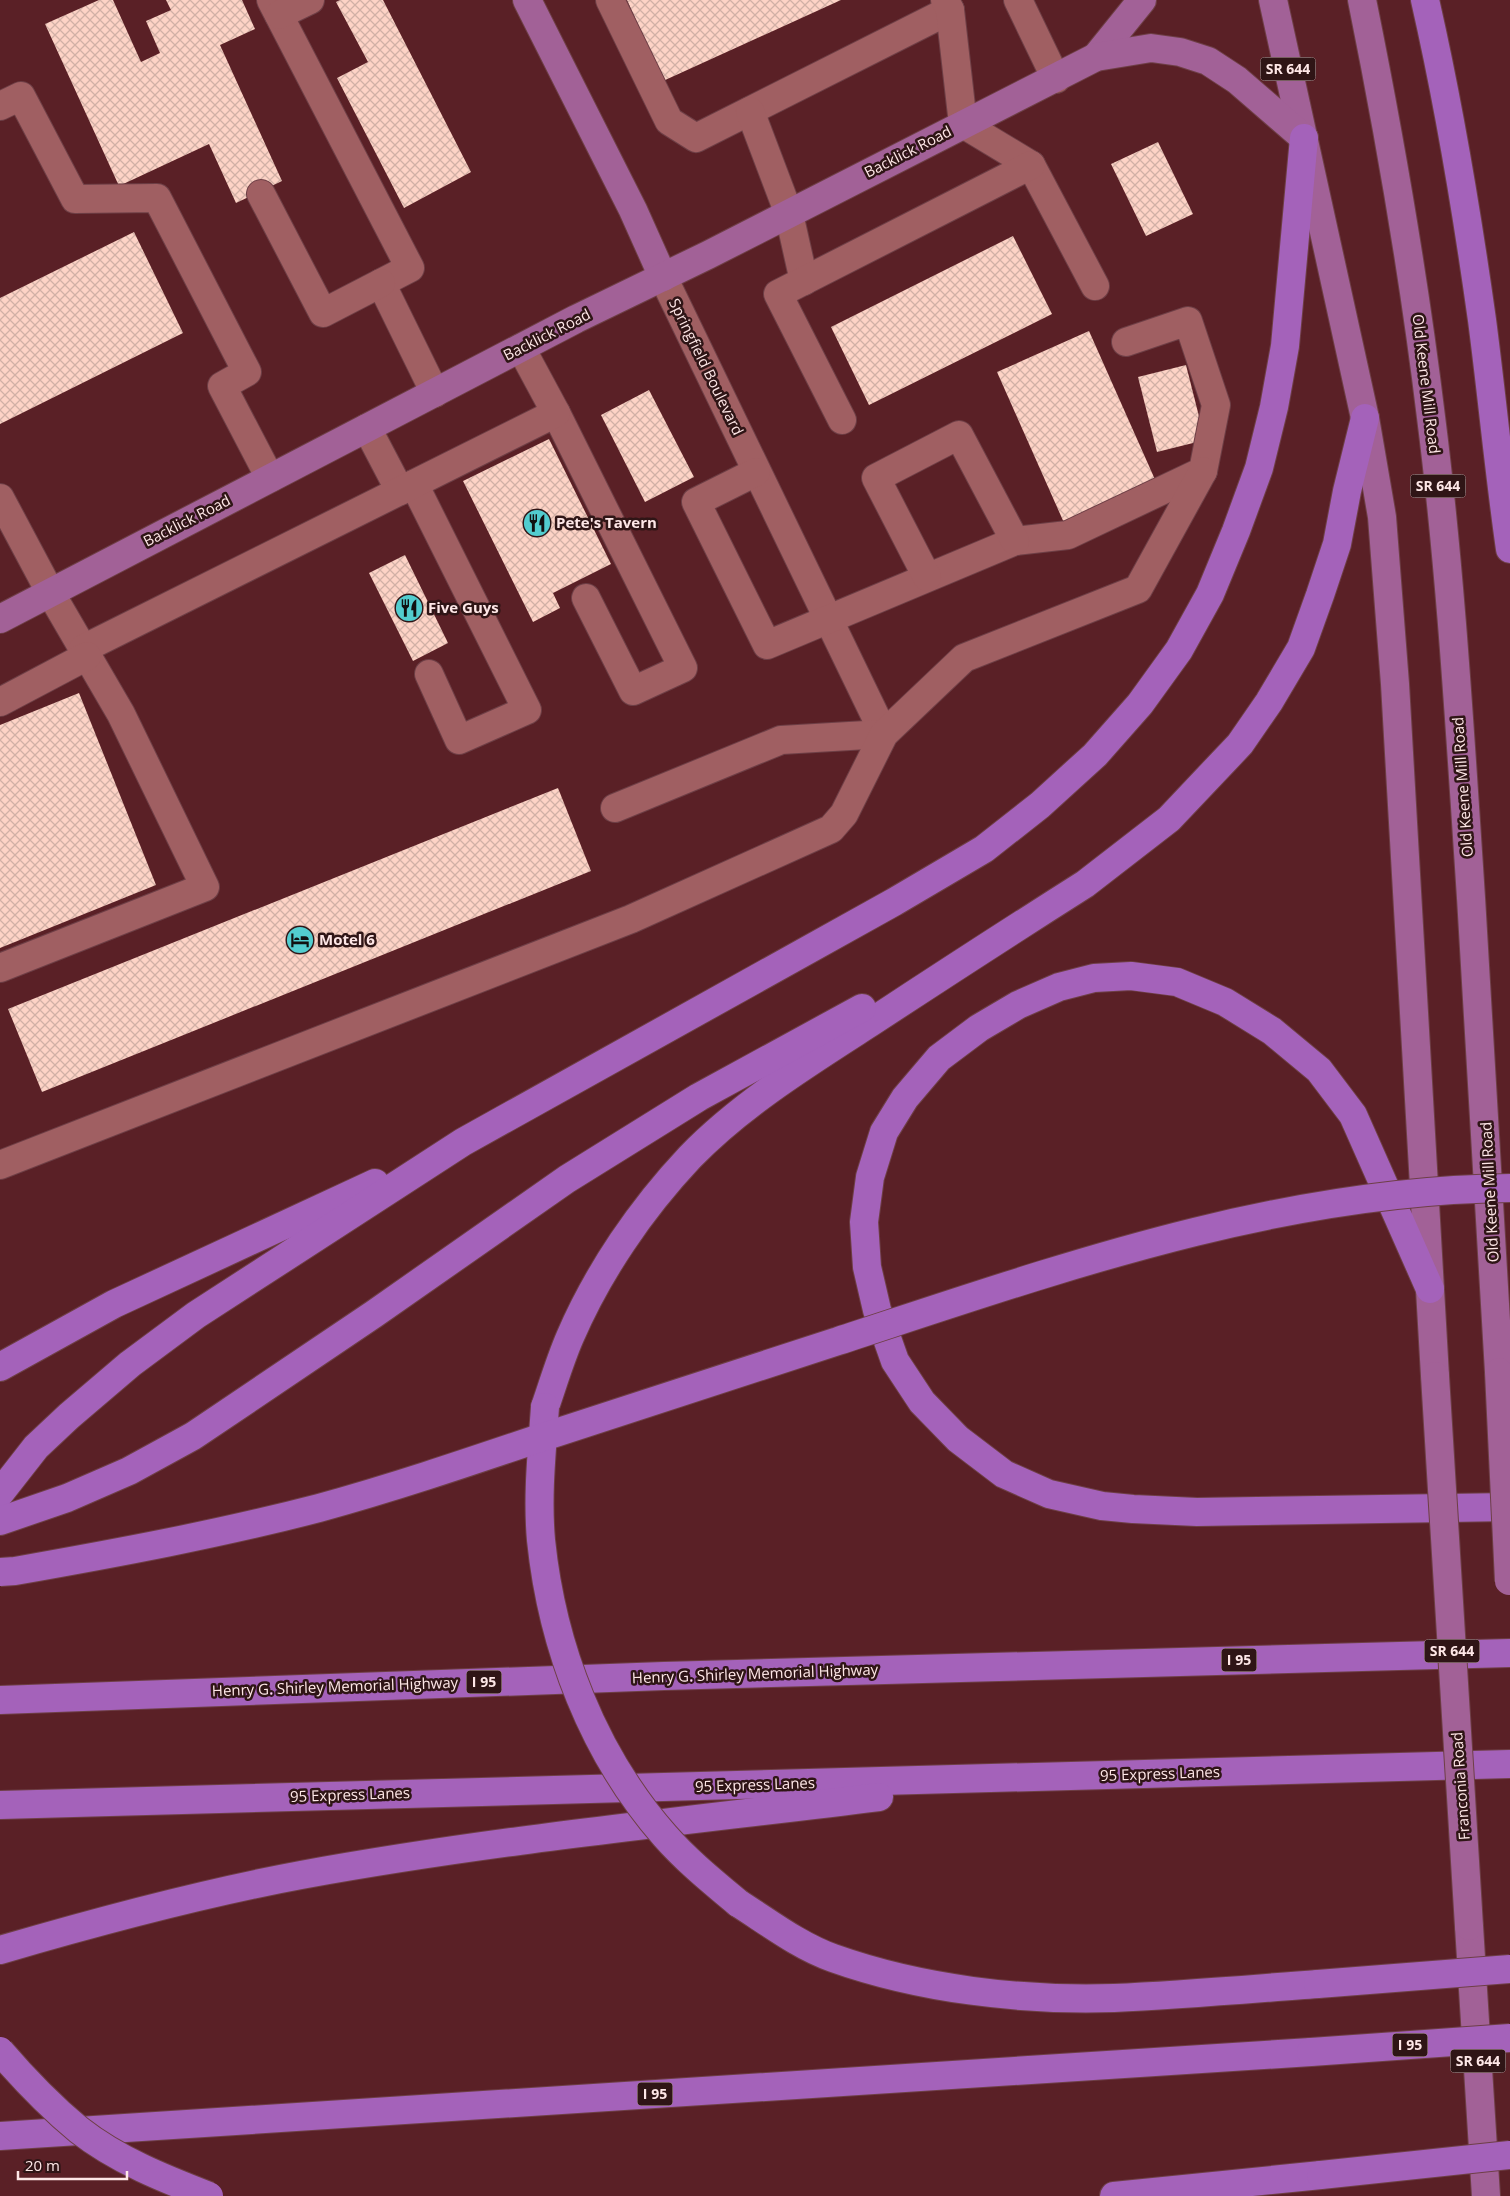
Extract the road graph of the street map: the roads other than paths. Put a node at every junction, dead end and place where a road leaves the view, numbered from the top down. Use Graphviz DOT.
graph roads {
  1 [pos="310,0"];
  2 [pos="526,0"];
  3 [pos="610,0"];
  4 [pos="1018,0"];
  5 [pos="1142,0"];
  6 [pos="1272,0"];
  7 [pos="1362,0"];
  8 [pos="1425,0"];
  9 [pos="1435,0"];
  10 [pos="947,5"];
  11 [pos="275,8"];
  12 [pos="1432,29"];
  13 [pos="1096,57"];
  14 [pos="1056,79"];
  15 [pos="0,106"];
  16 [pos="750,111"];
  17 [pos="963,124"];
  18 [pos="1304,138"];
  19 [pos="1031,166"];
  20 [pos="261,194"];
  21 [pos="789,214"];
  22 [pos="662,277"];
  23 [pos="804,281"];
  24 [pos="382,282"];
  25 [pos="1095,286"];
  26 [pos="1126,342"];
  27 [pos="521,348"];
  28 [pos="435,393"];
  29 [pos="556,413"];
  30 [pos="1365,418"];
  31 [pos="842,420"];
  32 [pos="367,428"];
  33 [pos="1203,471"];
  34 [pos="756,472"];
  35 [pos="270,478"];
  36 [pos="407,487"];
  37 [pos="0,498"];
  38 [pos="1015,541"];
  39 [pos="1510,549"];
  40 [pos="927,577"];
  41 [pos="50,592"];
  42 [pos="586,598"];
  43 [pos="828,618"];
  44 [pos="0,619"];
  45 [pos="85,653"];
  46 [pos="429,674"];
  47 [pos="0,702"];
  48 [pos="884,734"];
  49 [pos="615,808"];
  50 [pos="1022,924"];
  51 [pos="0,968"];
  52 [pos="463,1142"];
  53 [pos="0,1165"];
  54 [pos="1510,1188"];
  55 [pos="1430,1289"];
  56 [pos="0,1367"];
  57 [pos="0,1493"];
  58 [pos="1510,1507"];
  59 [pos="0,1521"];
  60 [pos="0,1572"];
  61 [pos="1510,1586"];
  62 [pos="1510,1652"];
  63 [pos="0,1700"];
  64 [pos="1510,1764"];
  65 [pos="1041,1777"];
  66 [pos="0,1805"];
  67 [pos="0,1950"];
  68 [pos="1510,1969"];
  69 [pos="1510,2038"];
  70 [pos="0,2051"];
  71 [pos="0,2136"];
  72 [pos="1510,2155"];
  73 [pos="209,2196"];
  74 [pos="1114,2196"];
  75 [pos="1486,2196"];
  1 -- 11 [label="street"];
  2 -- 22 [label="main road, Springfield Boulevard"];
  3 -- 16 [label="street"];
  4 -- 14 [label="street"];
  5 -- 13 [label="main road"];
  6 -- 18 [label="main road, SR 644"];
  7 -- 61 [label="main road, Old Keene Mill Road / SR 644, bridge"];
  8 -- 12 [label="highway"];
  9 -- 12 [label="highway"];
  10 -- 16 [label="street"];
  10 -- 17 [label="street"];
  11 -- 24 [label="street"];
  12 -- 39 [label="highway"];
  13 -- 14 [label="main road, Backlick Road"];
  13 -- 18 [label="main road"];
  14 -- 17 [label="main road, Backlick Road"];
  15 -- 35 [label="street"];
  16 -- 21 [label="street"];
  17 -- 19 [label="street"];
  17 -- 21 [label="main road, Backlick Road"];
  18 -- 30 [label="main road, SR 644"];
  18 -- 52 [label="highway"];
  19 -- 23 [label="street"];
  19 -- 25 [label="street"];
  20 -- 24 [label="street"];
  21 -- 22 [label="main road, Backlick Road"];
  21 -- 23 [label="street"];
  22 -- 27 [label="main road, Backlick Road"];
  22 -- 34 [label="street, Springfield Boulevard"];
  23 -- 31 [label="street"];
  24 -- 28 [label="street"];
  26 -- 33 [label="street"];
  27 -- 28 [label="main road, Backlick Road"];
  27 -- 29 [label="street"];
  28 -- 32 [label="main road, Backlick Road"];
  29 -- 36 [label="street"];
  29 -- 42 [label="street"];
  30 -- 50 [label="highway"];
  30 -- 55 [label="main road, SR 644"];
  32 -- 35 [label="main road, Backlick Road"];
  32 -- 36 [label="street"];
  33 -- 38 [label="street"];
  33 -- 48 [label="street"];
  34 -- 43 [label="street, Springfield Boulevard"];
  34 -- 43 [label="street"];
  35 -- 41 [label="main road, Backlick Road"];
  36 -- 45 [label="street"];
  36 -- 46 [label="street"];
  37 -- 41 [label="street"];
  38 -- 40 [label="street"];
  38 -- 40 [label="street"];
  40 -- 43 [label="street"];
  41 -- 44 [label="main road, Backlick Road"];
  41 -- 45 [label="street"];
  43 -- 48 [label="street, Springfield Boulevard"];
  45 -- 47 [label="street"];
  45 -- 51 [label="street"];
  48 -- 49 [label="street"];
  48 -- 53 [label="street"];
  50 -- 59 [label="highway"];
  50 -- 68 [label="highway, bridge"];
  52 -- 56 [label="highway"];
  52 -- 57 [label="highway"];
  54 -- 60 [label="highway, bridge"];
  55 -- 58 [label="highway"];
  55 -- 75 [label="main road, Franconia Road / SR 644, bridge"];
  62 -- 63 [label="highway, Henry G. Shirley Memorial Highway / I 95"];
  64 -- 65 [label="highway, 95 Express Lanes"];
  65 -- 66 [label="highway, 95 Express Lanes"];
  65 -- 67 [label="highway"];
  69 -- 71 [label="highway, I 95, bridge"];
  70 -- 73 [label="highway, bridge"];
  72 -- 74 [label="highway, bridge"];
}
